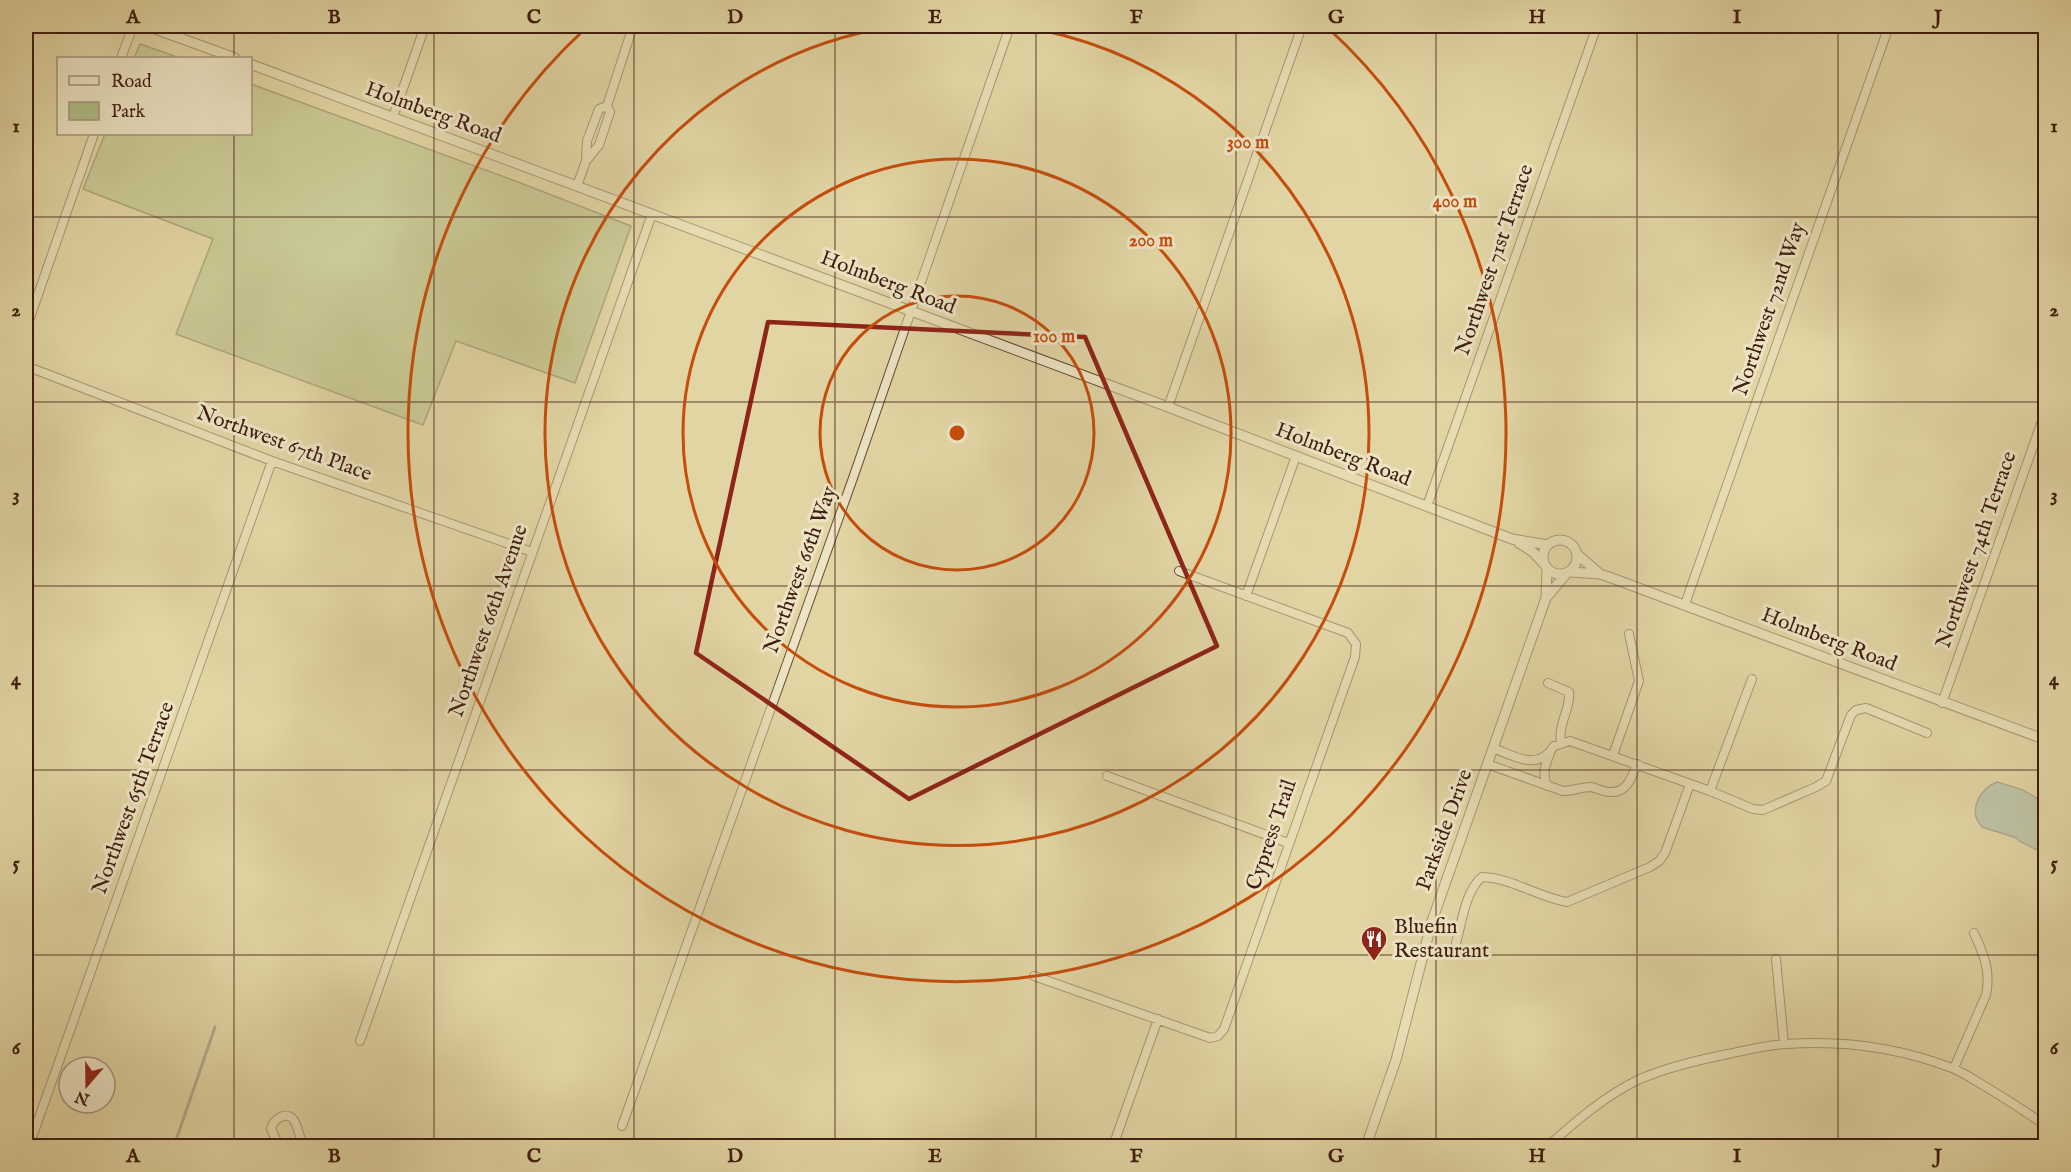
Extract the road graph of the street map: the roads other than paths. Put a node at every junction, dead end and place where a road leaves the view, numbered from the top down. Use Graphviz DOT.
graph roads {
  1 [pos="132,26"];
  2 [pos="147,26"];
  3 [pos="425,26"];
  4 [pos="633,26"];
  5 [pos="1010,26"];
  6 [pos="1302,26"];
  7 [pos="1597,26"];
  8 [pos="1889,26"];
  9 [pos="121,57"];
  10 [pos="232,57"];
  11 [pos="252,65"];
  12 [pos="607,106"];
  13 [pos="393,117"];
  14 [pos="94,135"];
  15 [pos="586,161"];
  16 [pos="577,186"];
  17 [pos="652,214"];
  18 [pos="911,311"];
  19 [pos="26,329"];
  20 [pos="26,366"];
  21 [pos="1167,406"];
  22 [pos="2046,410"];
  23 [pos="1296,456"];
  24 [pos="272,461"];
  25 [pos="1427,506"];
  26 [pos="1512,538"];
  27 [pos="1548,545"];
  28 [pos="532,552"];
  29 [pos="1578,555"];
  30 [pos="1546,567"];
  31 [pos="1179,572"];
  32 [pos="1568,573"];
  33 [pos="1600,574"];
  34 [pos="1246,596"];
  35 [pos="1546,598"];
  36 [pos="1685,604"];
  37 [pos="1629,634"];
  38 [pos="1752,679"];
  39 [pos="1548,683"];
  40 [pos="1942,703"];
  41 [pos="1927,733"];
  42 [pos="2046,740"];
  43 [pos="1562,743"];
  44 [pos="1493,748"];
  45 [pos="1550,753"];
  46 [pos="1612,755"];
  47 [pos="1487,764"];
  48 [pos="1638,764"];
  49 [pos="1107,776"];
  50 [pos="1690,784"];
  51 [pos="1547,786"];
  52 [pos="1710,791"];
  53 [pos="1288,843"];
  54 [pos="1974,933"];
  55 [pos="1456,943"];
  56 [pos="1776,959"];
  57 [pos="1034,976"];
  58 [pos="1158,1019"];
  59 [pos="360,1041"];
  60 [pos="1784,1044"];
  61 [pos="1954,1068"];
  62 [pos="2045,1125"];
  63 [pos="622,1126"];
  64 [pos="30,1146"];
  65 [pos="279,1146"];
  66 [pos="303,1146"];
  67 [pos="324,1146"];
  68 [pos="348,1146"];
  69 [pos="1113,1146"];
  70 [pos="1366,1146"];
  71 [pos="1548,1146"];
  1 -- 9 [label="street"];
  2 -- 10 [label="street"];
  3 -- 13 [label="street"];
  4 -- 12 [label="street"];
  5 -- 18 [label="street, Northwest 66th Way"];
  6 -- 21 [label="street"];
  7 -- 25 [label="street, Northwest 71st Terrace"];
  8 -- 36 [label="street, Northwest 72nd Way"];
  11 -- 13 [label="street, Holmberg Road"];
  12 -- 15 [label="street"];
  12 -- 15 [label="street"];
  13 -- 16 [label="street, Holmberg Road"];
  14 -- 19 [label="street"];
  15 -- 16 [label="street"];
  16 -- 17 [label="street, Holmberg Road"];
  17 -- 18 [label="street, Holmberg Road"];
  17 -- 28 [label="street, Northwest 66th Avenue"];
  18 -- 21 [label="street, Holmberg Road"];
  18 -- 63 [label="street, Northwest 66th Way"];
  20 -- 24 [label="street, Northwest 67th Place"];
  21 -- 23 [label="street, Holmberg Road"];
  22 -- 40 [label="street, Northwest 74th Terrace"];
  23 -- 25 [label="street, Holmberg Road"];
  23 -- 34 [label="street"];
  24 -- 28 [label="street, Northwest 67th Place"];
  24 -- 64 [label="street, Northwest 65th Terrace"];
  25 -- 26 [label="street, Holmberg Road"];
  26 -- 27 [label="street, Holmberg Road"];
  26 -- 30 [label="street, Holmberg Road"];
  27 -- 29 [label="street"];
  27 -- 30 [label="street"];
  28 -- 59 [label="street, Northwest 66th Avenue"];
  29 -- 32 [label="street"];
  29 -- 33 [label="street, Holmberg Road"];
  30 -- 32 [label="street"];
  30 -- 35 [label="street, Parkside Drive"];
  31 -- 34 [label="street"];
  32 -- 33 [label="street, Holmberg Road"];
  32 -- 35 [label="street, Parkside Drive"];
  33 -- 36 [label="street, Holmberg Road"];
  34 -- 53 [label="street, Cypress Trail"];
  35 -- 44 [label="street, Parkside Drive"];
  36 -- 40 [label="street, Holmberg Road"];
  37 -- 46 [label="street"];
  38 -- 52 [label="street"];
  39 -- 43 [label="street"];
  40 -- 42 [label="street, Holmberg Road"];
  41 -- 52 [label="street"];
  43 -- 45 [label="street"];
  43 -- 46 [label="street"];
  44 -- 45 [label="street"];
  44 -- 47 [label="street, Parkside Drive"];
  45 -- 51 [label="street"];
  46 -- 48 [label="street"];
  47 -- 51 [label="street"];
  47 -- 70 [label="street, Parkside Drive"];
  48 -- 50 [label="street"];
  48 -- 51 [label="street"];
  49 -- 53 [label="street"];
  50 -- 52 [label="street"];
  50 -- 55 [label="street"];
  53 -- 58 [label="street, Cypress Trail"];
  54 -- 61 [label="street"];
  56 -- 60 [label="street"];
  57 -- 58 [label="street"];
  58 -- 69 [label="street"];
  60 -- 61 [label="street"];
  60 -- 71 [label="street"];
  61 -- 62 [label="street"];
  65 -- 66 [label="street"];
  67 -- 68 [label="street"];
}
